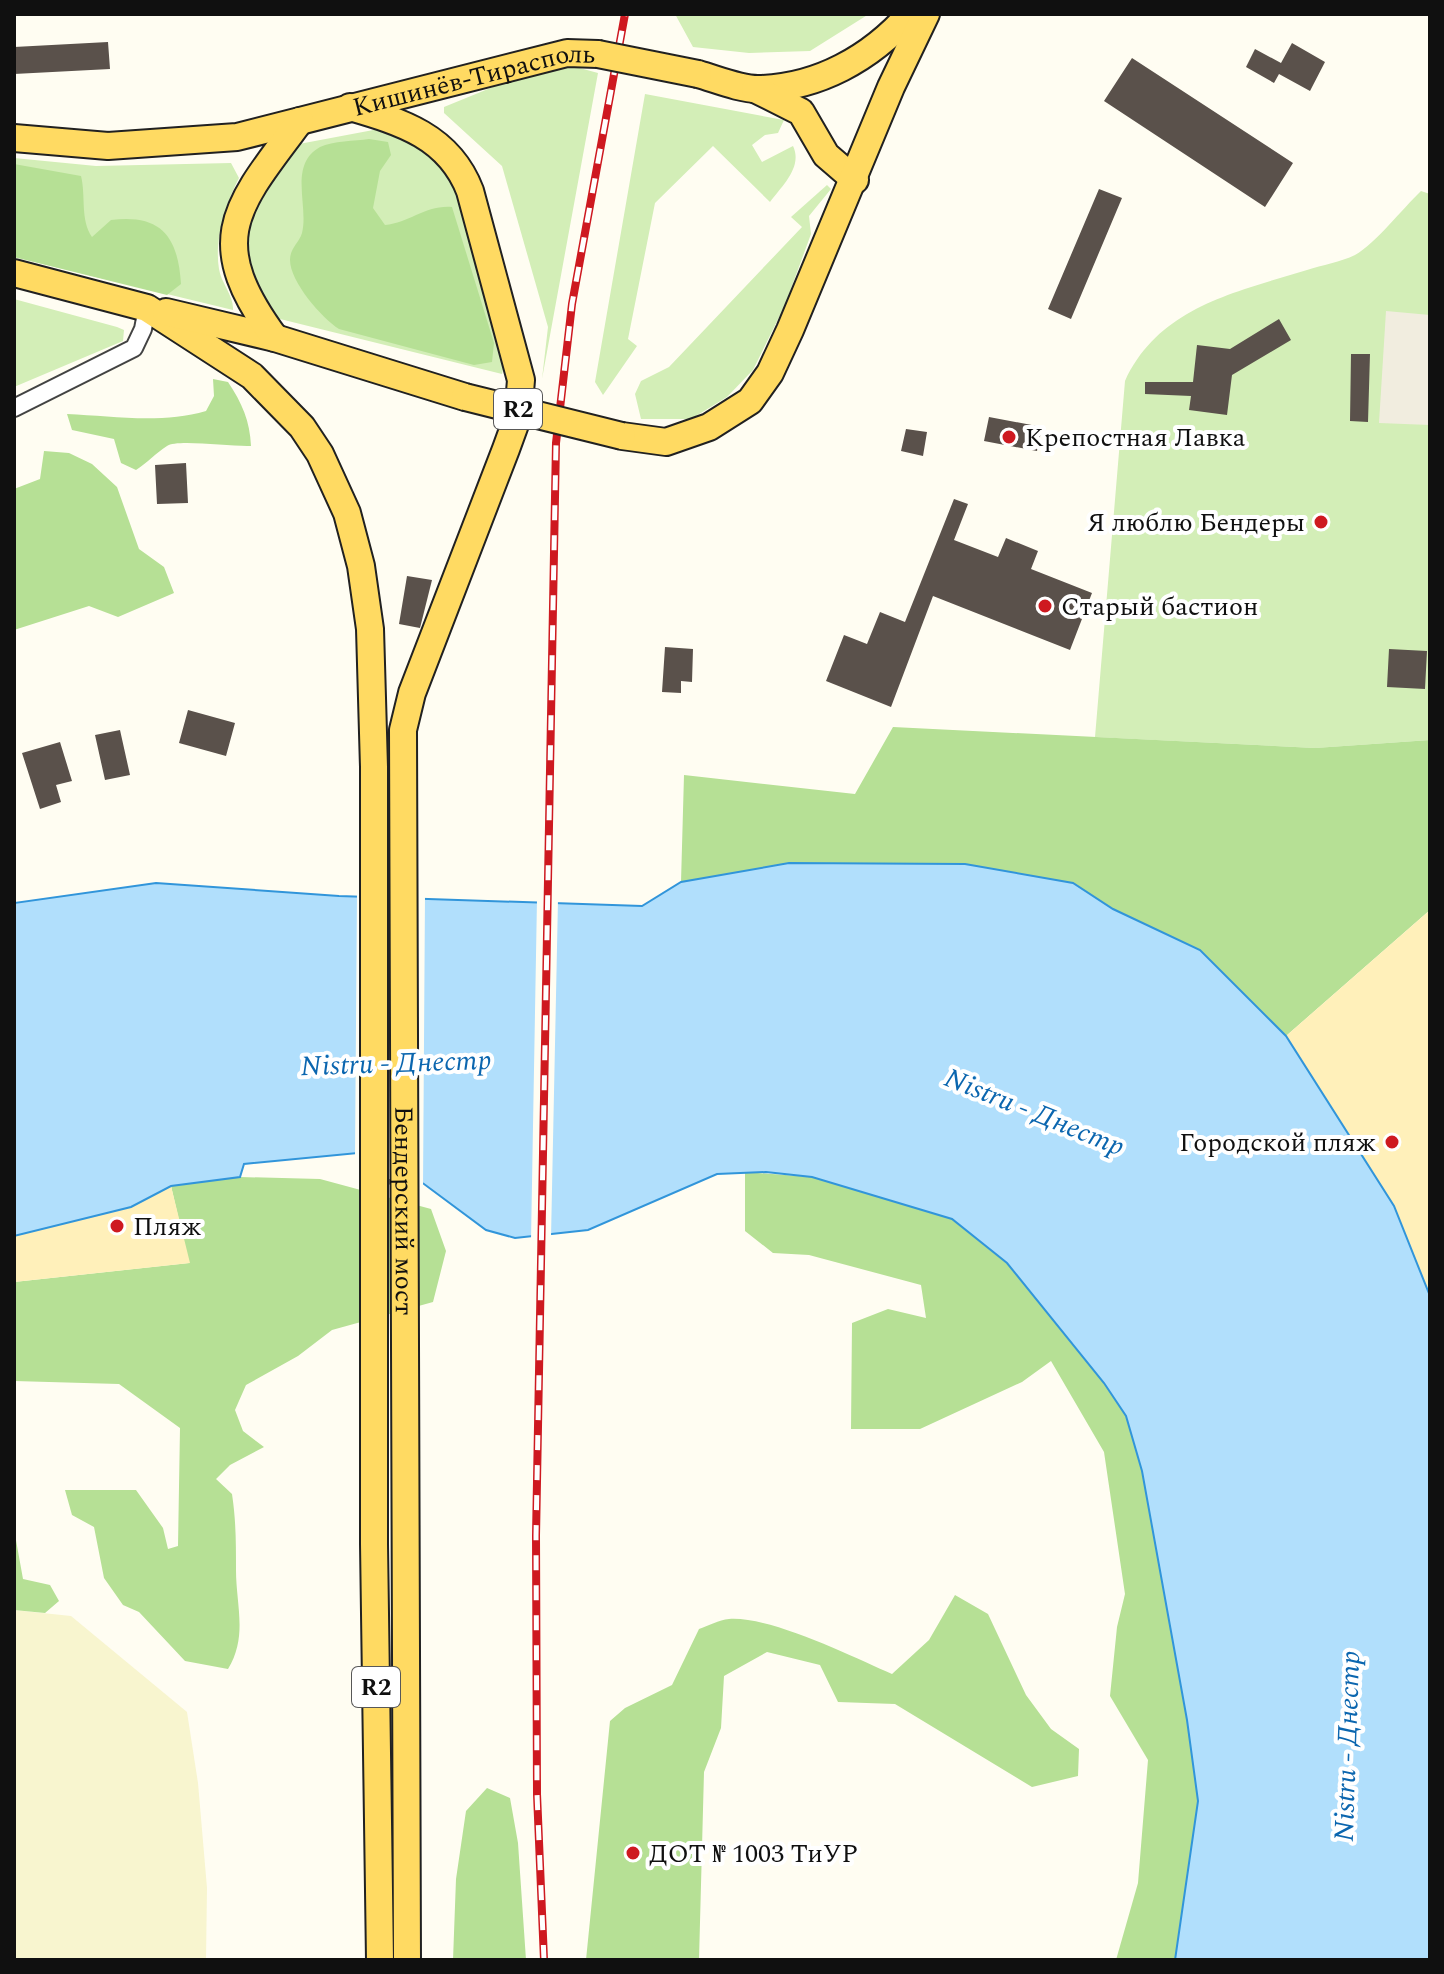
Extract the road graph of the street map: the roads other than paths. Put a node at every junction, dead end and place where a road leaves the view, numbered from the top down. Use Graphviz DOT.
graph roads {
  1 [pos="910,14"];
  2 [pos="926,14"];
  3 [pos="755,89"];
  4 [pos="350,107"];
  5 [pos="300,121"];
  6 [pos="14,138"];
  7 [pos="855,180"];
  8 [pos="14,273"];
  9 [pos="147,308"];
  10 [pos="275,338"];
  11 [pos="14,408"];
  12 [pos="380,1960"];
  13 [pos="407,1960"];
  1 -- 3 [label="main road, Кишинёв-Тирасполь"];
  2 -- 7 [label="main road, R2"];
  3 -- 4 [label="main road, Кишинёв-Тирасполь, bridge"];
  3 -- 7 [label="main road"];
  4 -- 5 [label="main road, Кишинёв-Тирасполь"];
  4 -- 13 [label="main road, Бендерский мост / R2"];
  5 -- 6 [label="main road, Кишинёв-Тирасполь"];
  5 -- 10 [label="main road"];
  7 -- 10 [label="main road, R2, bridge"];
  8 -- 9 [label="main road, R2"];
  9 -- 10 [label="main road, R2"];
  9 -- 11 [label="street"];
  9 -- 12 [label="main road, Бендерский мост / R2"];
}
